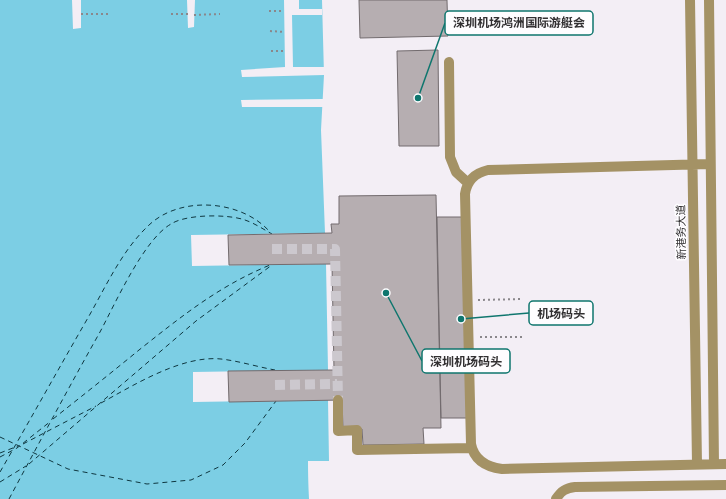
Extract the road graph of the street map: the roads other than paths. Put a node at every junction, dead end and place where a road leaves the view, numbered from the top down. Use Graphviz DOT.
graph roads {
  1 [pos="690,0"];
  2 [pos="709,0"];
  3 [pos="449,62"];
  4 [pos="710,164"];
  5 [pos="692,165"];
  6 [pos="468,183"];
  7 [pos="338,400"];
  8 [pos="472,448"];
  9 [pos="697,464"];
  10 [pos="714,464"];
  11 [pos="726,464"];
  12 [pos="726,484"];
  13 [pos="556,499"];
  1 -- 5 [label="street, 新港务大道"];
  2 -- 4 [label="street"];
  3 -- 6 [label="street"];
  4 -- 5 [label="street"];
  4 -- 10 [label="street"];
  5 -- 6 [label="street"];
  5 -- 9 [label="street, 新港务大道"];
  6 -- 8 [label="street"];
  7 -- 8 [label="street"];
  8 -- 9 [label="street"];
  9 -- 10 [label="street"];
  10 -- 11 [label="street"];
  12 -- 13 [label="street"];
}
